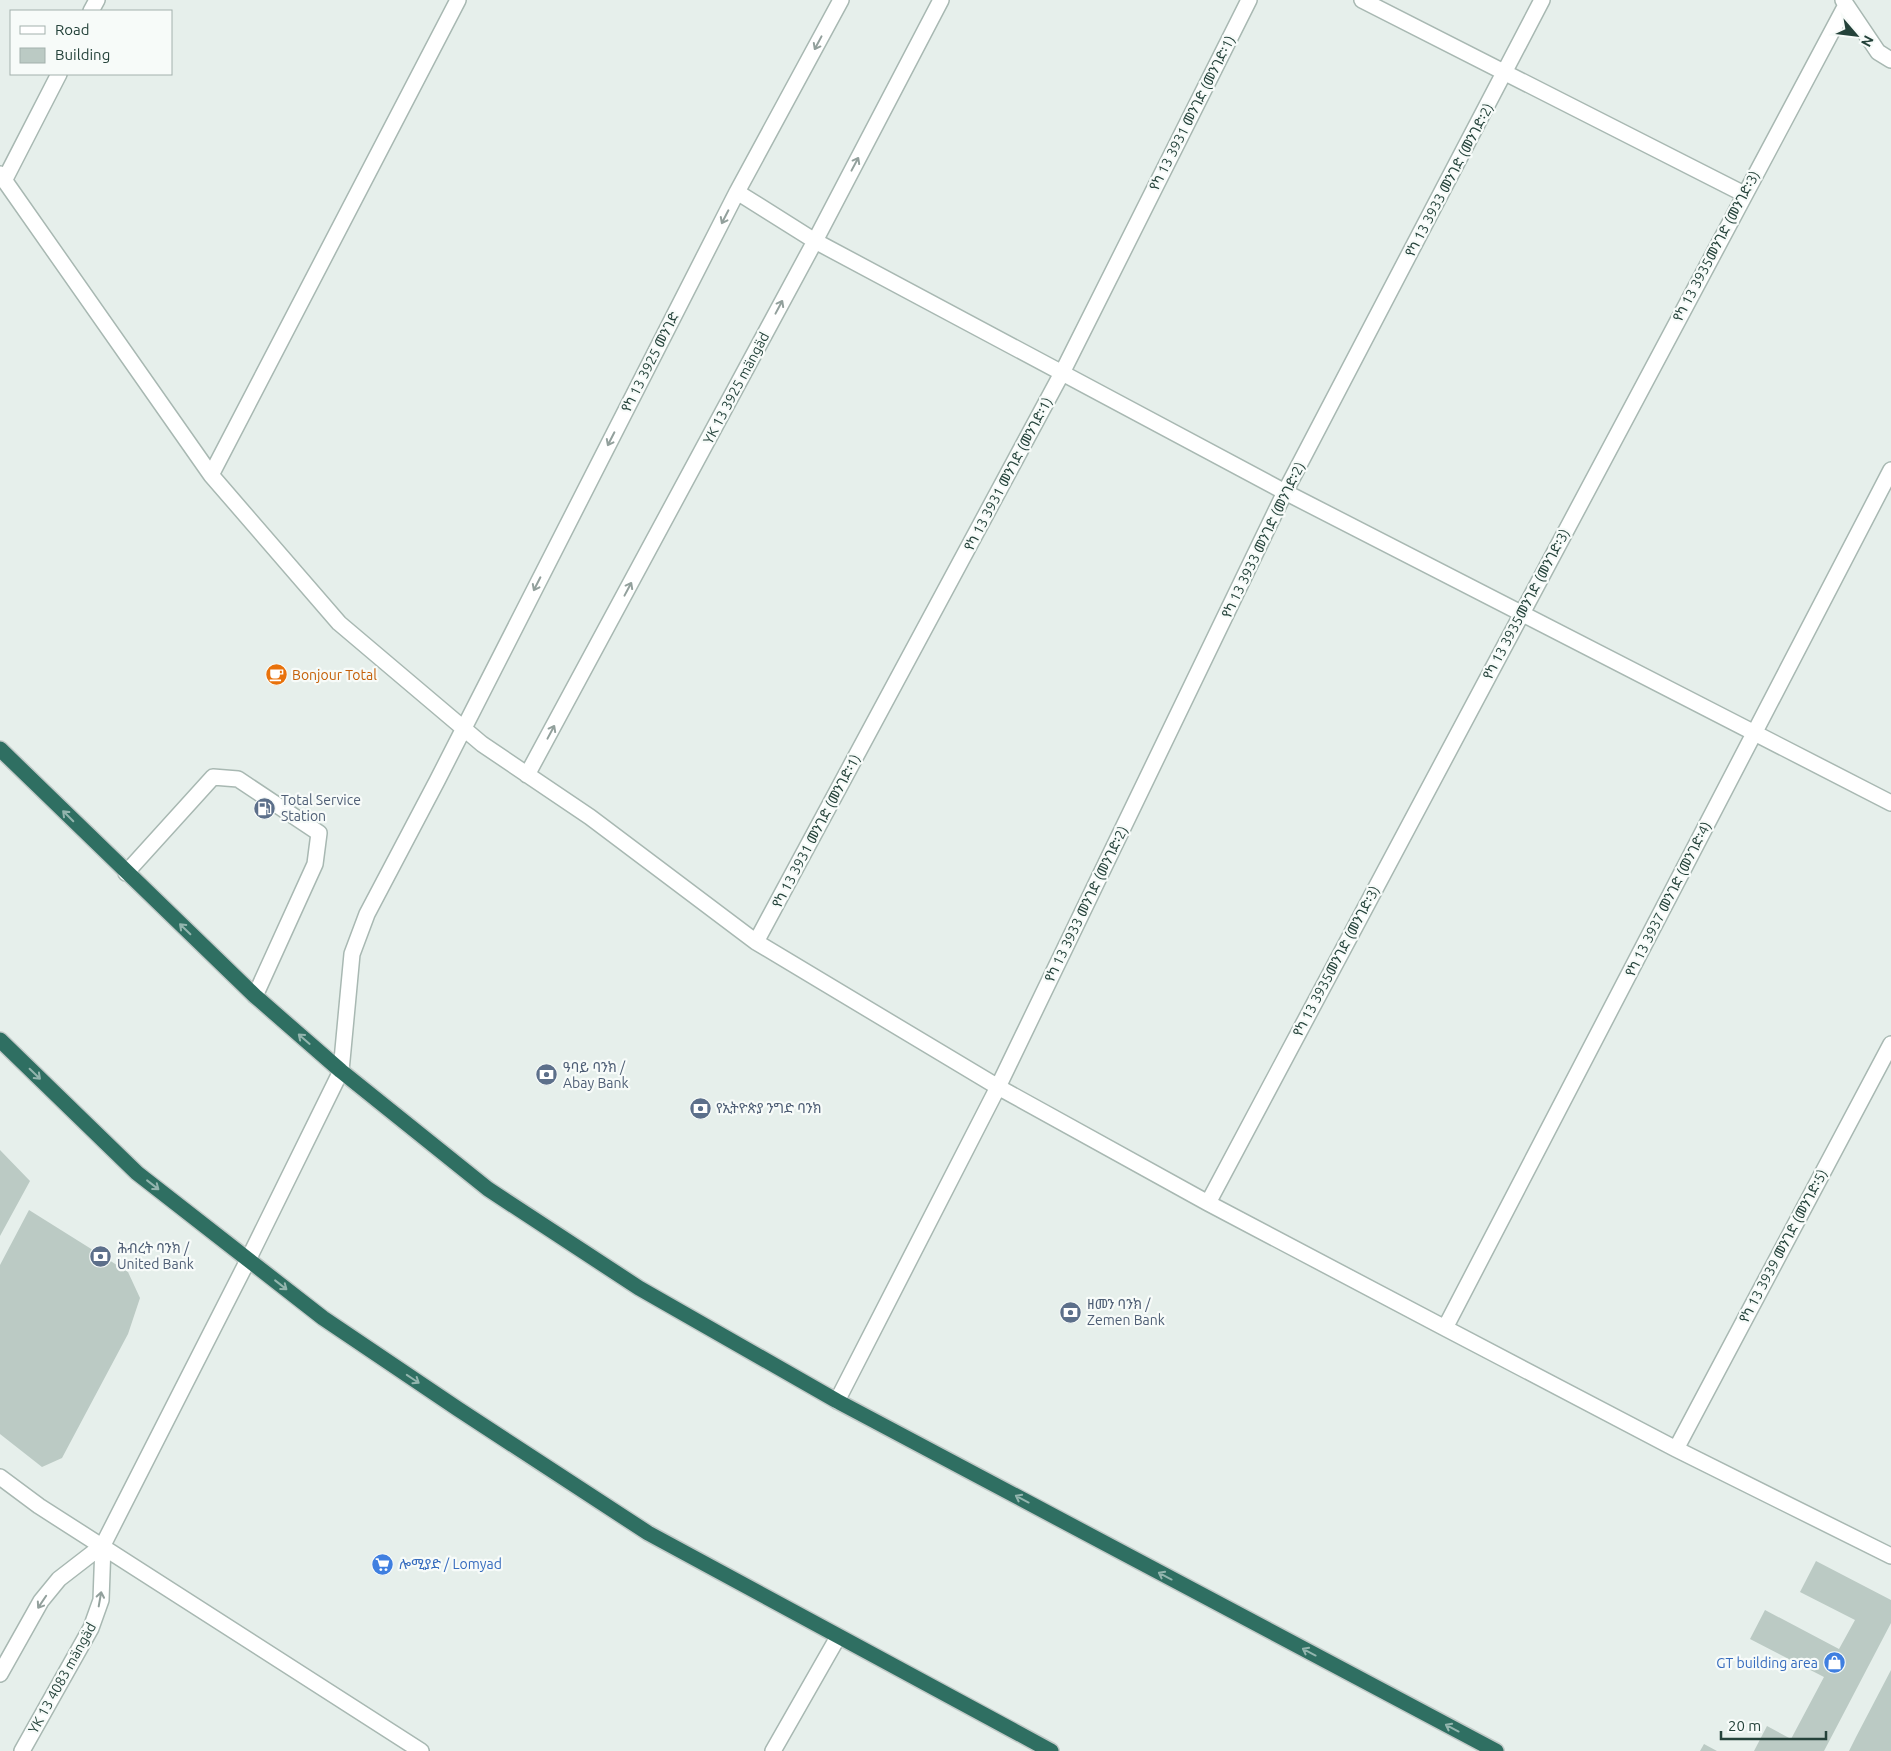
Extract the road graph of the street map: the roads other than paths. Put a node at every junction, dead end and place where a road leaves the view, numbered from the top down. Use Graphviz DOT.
graph roads {
  1 [pos="458,0"];
  2 [pos="841,0"];
  3 [pos="941,0"];
  4 [pos="1249,0"];
  5 [pos="1362,0"];
  6 [pos="1542,0"];
  7 [pos="1844,3"];
  8 [pos="1891,60"];
  9 [pos="1504,74"];
  10 [pos="58,75"];
  11 [pos="2,178"];
  12 [pos="737,192"];
  13 [pos="1744,194"];
  14 [pos="815,241"];
  15 [pos="1062,374"];
  16 [pos="1891,470"];
  17 [pos="211,475"];
  18 [pos="1285,492"];
  19 [pos="1520,614"];
  20 [pos="463,727"];
  21 [pos="1754,732"];
  22 [pos="0,749"];
  23 [pos="528,775"];
  24 [pos="1891,803"];
  25 [pos="126,873"];
  26 [pos="756,942"];
  27 [pos="255,996"];
  28 [pos="0,1040"];
  29 [pos="1891,1044"];
  30 [pos="341,1071"];
  31 [pos="998,1087"];
  32 [pos="1208,1203"];
  33 [pos="248,1260"];
  34 [pos="1445,1328"];
  35 [pos="837,1401"];
  36 [pos="1676,1449"];
  37 [pos="0,1476"];
  38 [pos="103,1545"];
  39 [pos="1891,1556"];
  40 [pos="838,1637"];
  41 [pos="0,1674"];
  42 [pos="403,1746"];
  43 [pos="22,1751"];
  44 [pos="421,1751"];
  45 [pos="773,1751"];
  46 [pos="1051,1751"];
  47 [pos="1496,1751"];
  1 -- 17 [label="street"];
  2 -- 12 [label="street, የካ 13 3925 መንገድ, one-way"];
  14 -- 3 [label="street, YK 13 3925 mängäd, one-way"];
  4 -- 15 [label="street, የካ 13 3931 መንገድ (መንገድ፡1)"];
  5 -- 9 [label="street"];
  6 -- 9 [label="street, የካ 13 3933 መንገድ (መንገድ፡2)"];
  7 -- 8 [label="street"];
  7 -- 13 [label="street, የካ 13 3935መንገድ (መንገድ፡3)"];
  9 -- 13 [label="street"];
  9 -- 18 [label="street, የካ 13 3933 መንገድ (መንገድ፡2)"];
  10 -- 11 [label="street"];
  11 -- 17 [label="street"];
  12 -- 14 [label="street"];
  12 -- 20 [label="street, የካ 13 3925 መንገድ, one-way"];
  13 -- 19 [label="street, የካ 13 3935መንገድ (መንገድ፡3)"];
  14 -- 15 [label="street"];
  23 -- 14 [label="street, YK 13 3925 mängäd, one-way"];
  15 -- 18 [label="street"];
  15 -- 26 [label="street, የካ 13 3931 መንገድ (መንገድ፡1)"];
  16 -- 21 [label="street, የካ 13 3937 መንገድ (መንገድ፡4)"];
  17 -- 20 [label="street"];
  18 -- 19 [label="street"];
  18 -- 31 [label="street, የካ 13 3933 መንገድ (መንገድ፡2)"];
  19 -- 21 [label="street"];
  19 -- 32 [label="street, የካ 13 3935መንገድ (መንገድ፡3)"];
  20 -- 23 [label="street"];
  20 -- 30 [label="street, የካ 13 3925 መንገድ"];
  21 -- 24 [label="street"];
  21 -- 34 [label="street, የካ 13 3937 መንገድ (መንገድ፡4)"];
  25 -- 22 [label="highway, one-way"];
  23 -- 26 [label="street"];
  27 -- 25 [label="highway, one-way"];
  25 -- 27 [label="street"];
  26 -- 31 [label="street"];
  30 -- 27 [label="highway, one-way"];
  28 -- 33 [label="highway, one-way"];
  29 -- 36 [label="street, የካ 13 3939 መንገድ (መንገድ፡5)"];
  30 -- 33 [label="street"];
  30 -- 35 [label="highway"];
  31 -- 32 [label="street"];
  31 -- 35 [label="street, የካ 13 3933 መንገድ (መንገድ፡2)"];
  32 -- 34 [label="street"];
  33 -- 38 [label="street"];
  33 -- 40 [label="highway, one-way"];
  34 -- 36 [label="street"];
  47 -- 35 [label="highway, one-way"];
  36 -- 39 [label="street"];
  37 -- 38 [label="street"];
  38 -- 41 [label="street, one-way"];
  38 -- 42 [label="street"];
  43 -- 38 [label="street, YK 13 4083 mängäd, one-way"];
  40 -- 45 [label="street"];
  40 -- 46 [label="highway"];
  42 -- 44 [label="street"];
}
